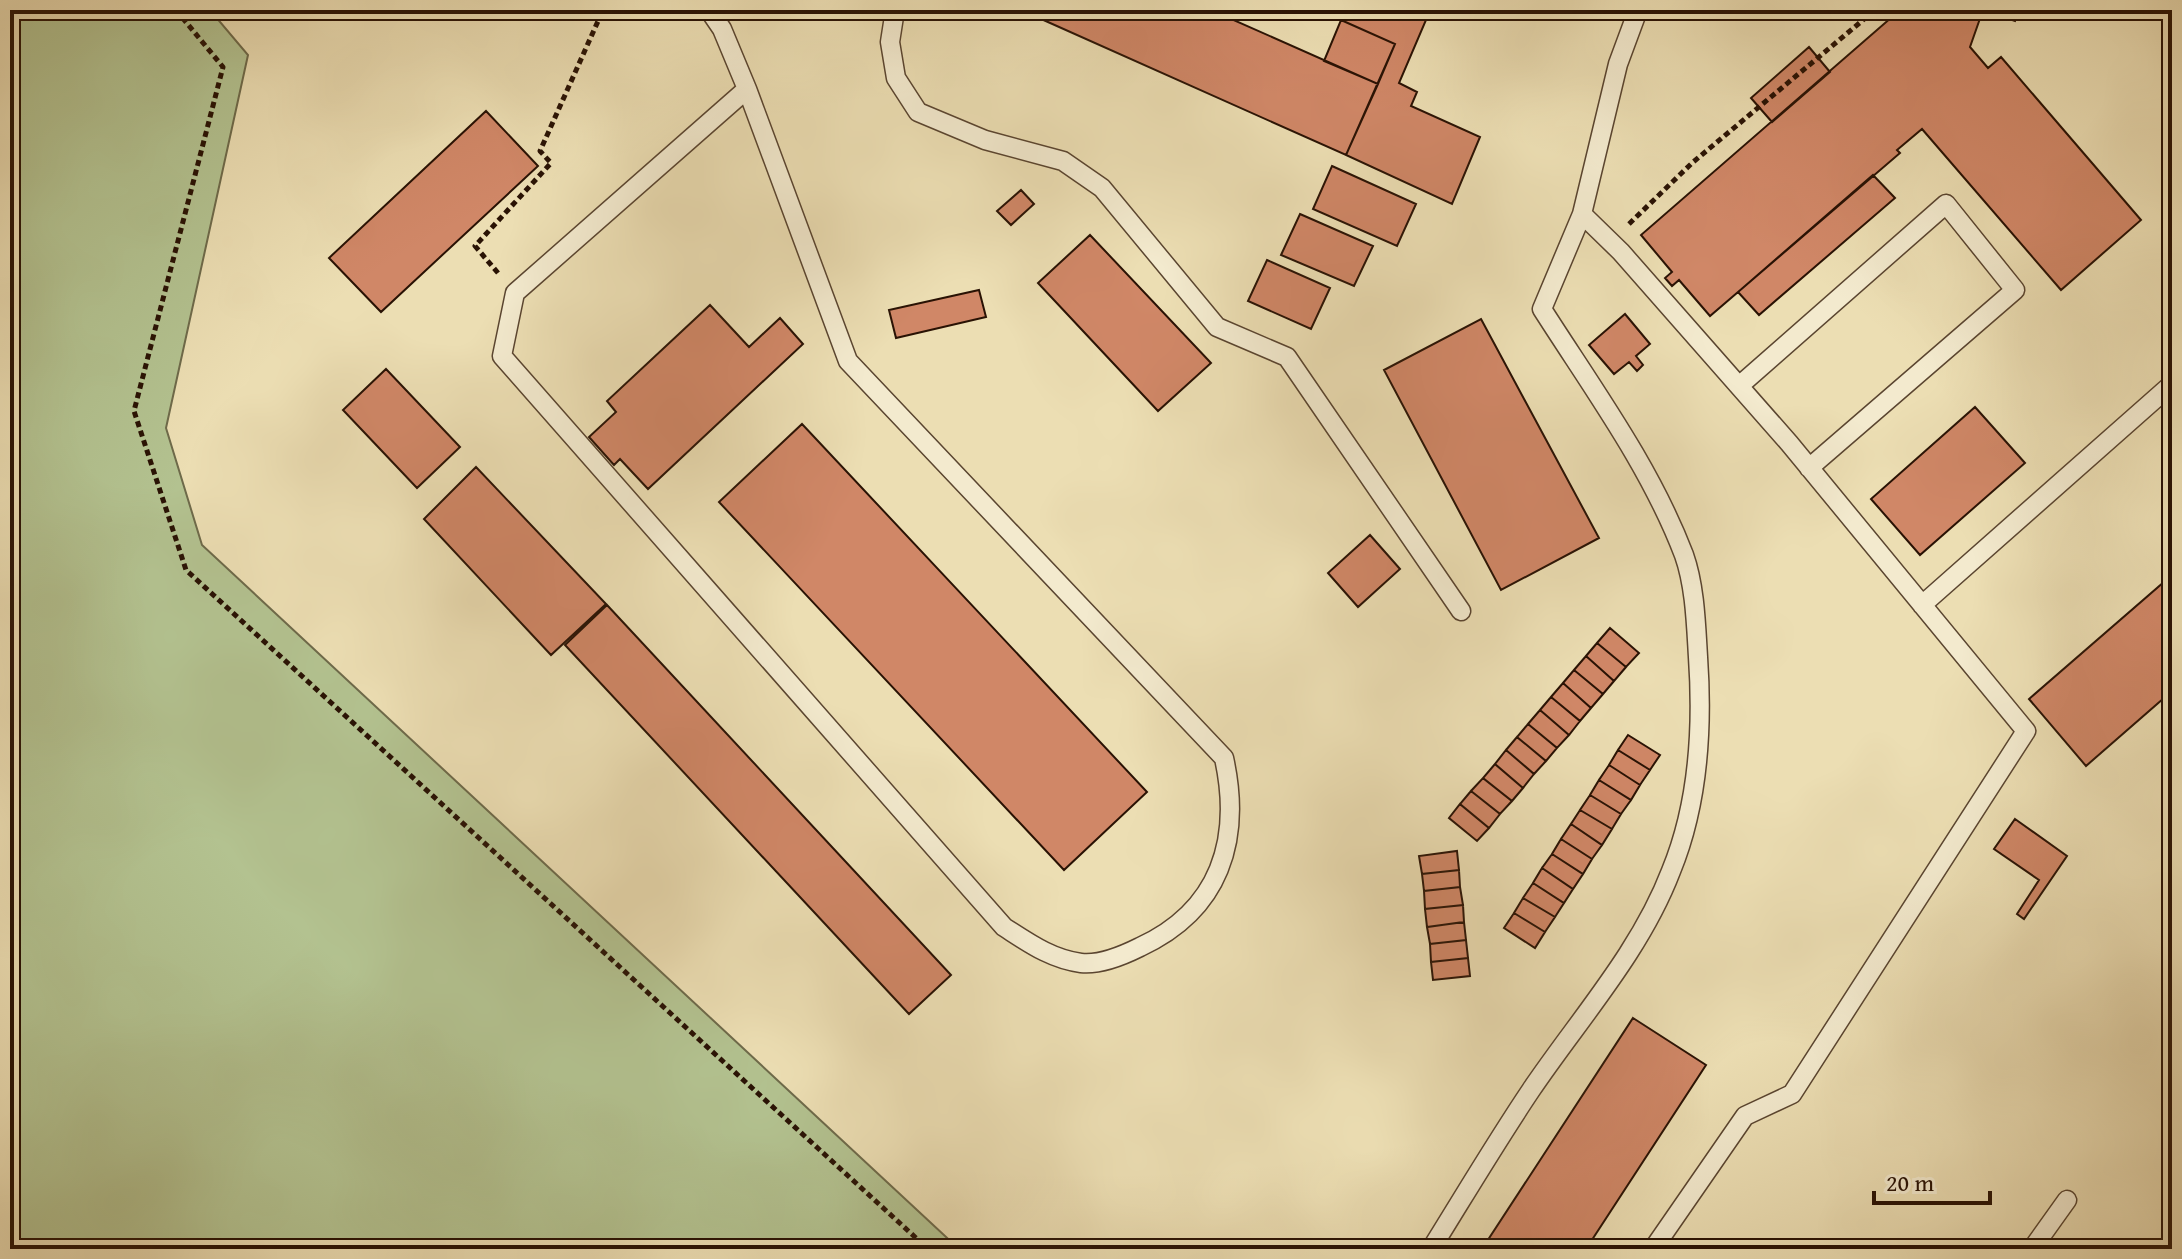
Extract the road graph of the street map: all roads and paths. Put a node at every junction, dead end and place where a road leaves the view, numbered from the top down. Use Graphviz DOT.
graph roads {
  1 [pos="176,10"];
  2 [pos="603,10"];
  3 [pos="709,10"];
  4 [pos="895,10"];
  5 [pos="1638,10"];
  6 [pos="1875,10"];
  7 [pos="747,89"];
  8 [pos="1582,214"];
  9 [pos="1611,241"];
  10 [pos="515,293"];
  11 [pos="2172,384"];
  12 [pos="1739,386"];
  13 [pos="1809,468"];
  14 [pos="1922,605"];
  15 [pos="1461,611"];
  16 [pos="2067,1200"];
  17 [pos="928,1249"];
  18 [pos="1431,1249"];
  19 [pos="1653,1249"];
  20 [pos="2032,1249"];
  1 -- 17 [label="path"];
  2 -- 10 [label="path"];
  3 -- 7 [label="lane"];
  4 -- 15 [label="lane"];
  5 -- 8 [label="lane"];
  6 -- 9 [label="path"];
  7 -- 10 [label="lane"];
  7 -- 10 [label="lane"];
  8 -- 9 [label="lane"];
  8 -- 18 [label="lane"];
  9 -- 12 [label="lane"];
  11 -- 14 [label="lane"];
  12 -- 13 [label="lane"];
  12 -- 13 [label="lane"];
  13 -- 14 [label="lane"];
  14 -- 19 [label="lane"];
  16 -- 20 [label="lane"];
}
